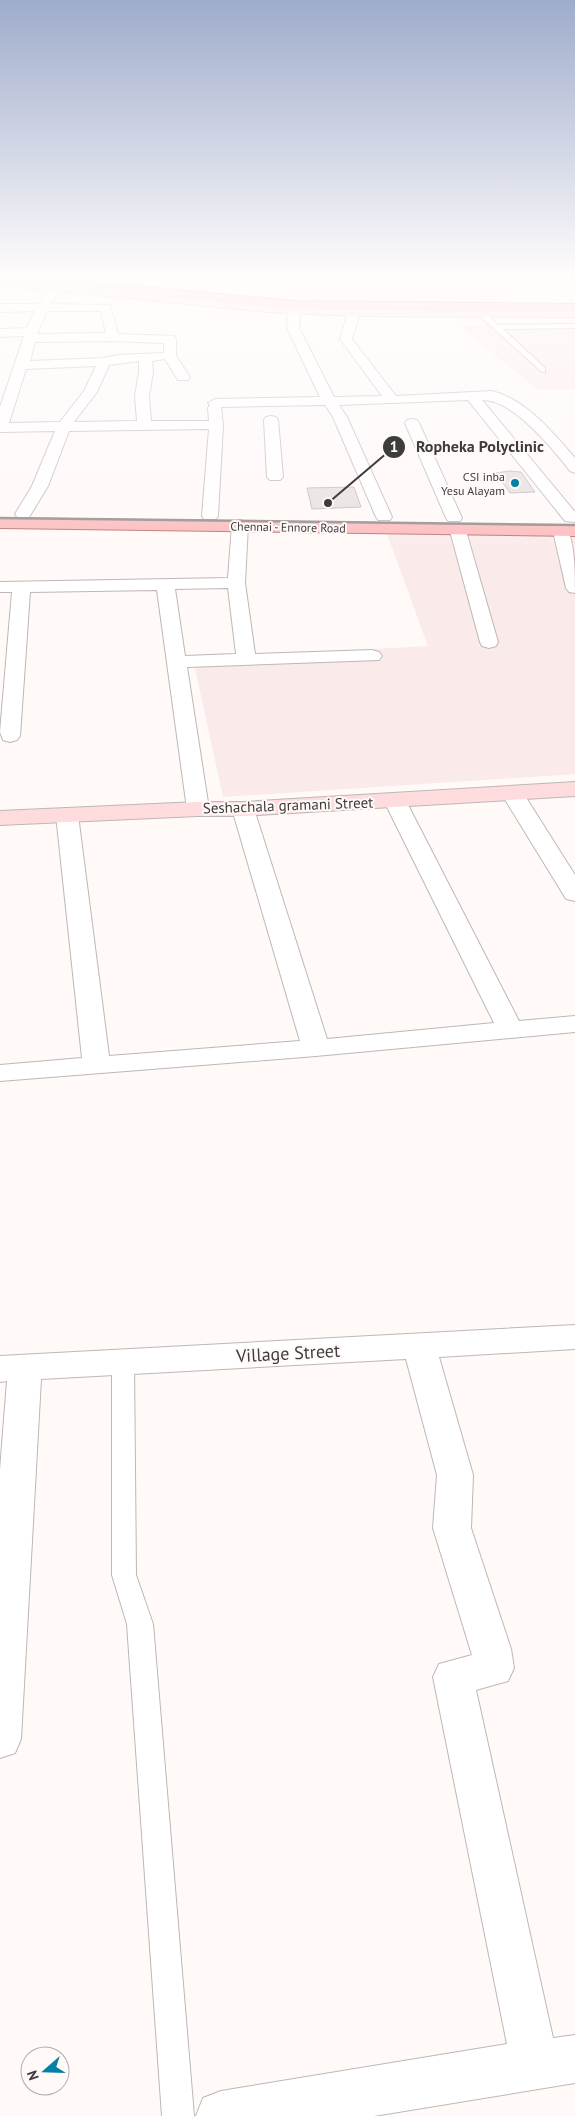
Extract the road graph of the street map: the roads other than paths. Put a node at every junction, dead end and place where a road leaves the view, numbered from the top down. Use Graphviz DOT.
graph roads {
  1 [pos="14,378"];
  2 [pos="97,378"];
  3 [pos="145,378"];
  4 [pos="318,378"];
  5 [pos="375,378"];
  6 [pos="218,386"];
  7 [pos="471,395"];
  8 [pos="441,397"];
  9 [pos="392,400"];
  10 [pos="329,401"];
  11 [pos="215,403"];
  12 [pos="449,409"];
  13 [pos="340,417"];
  14 [pos="320,418"];
  15 [pos="253,421"];
  16 [pos="220,423"];
  17 [pos="412,423"];
  18 [pos="0,426"];
  19 [pos="144,426"];
  20 [pos="63,427"];
  21 [pos="575,468"];
  22 [pos="276,477"];
  23 [pos="0,514"];
  24 [pos="23,514"];
  25 [pos="210,516"];
  26 [pos="384,517"];
  27 [pos="0,522"];
  28 [pos="456,524"];
  29 [pos="571,524"];
  30 [pos="240,525"];
  31 [pos="165,583"];
  32 [pos="236,583"];
  33 [pos="0,587"];
  34 [pos="21,587"];
  35 [pos="575,588"];
  36 [pos="489,642"];
  37 [pos="372,656"];
  38 [pos="246,660"];
  39 [pos="177,662"];
  40 [pos="10,736"];
  41 [pos="575,789"];
  42 [pos="512,793"];
  43 [pos="395,801"];
  44 [pos="198,809"];
  45 [pos="242,809"];
  46 [pos="67,815"];
  47 [pos="0,818"];
  48 [pos="575,894"];
  49 [pos="575,1024"];
  50 [pos="510,1029"];
  51 [pos="316,1048"];
  52 [pos="96,1064"];
  53 [pos="0,1073"];
  54 [pos="575,1337"];
  55 [pos="419,1346"];
  56 [pos="123,1362"];
  57 [pos="12,1368"];
  58 [pos="0,1739"];
  59 [pos="555,2062"];
  60 [pos="306,2110"];
  61 [pos="178,2116"];
  62 [pos="222,2116"];
  1 -- 18 [label="street"];
  2 -- 20 [label="street"];
  3 -- 19 [label="street"];
  4 -- 10 [label="street"];
  5 -- 9 [label="street"];
  6 -- 11 [label="street"];
  7 -- 8 [label="street"];
  7 -- 21 [label="street"];
  7 -- 29 [label="street"];
  8 -- 9 [label="street"];
  8 -- 12 [label="street"];
  9 -- 10 [label="street"];
  10 -- 11 [label="street"];
  10 -- 13 [label="street"];
  11 -- 16 [label="street"];
  13 -- 14 [label="street"];
  13 -- 26 [label="street"];
  15 -- 22 [label="street"];
  16 -- 19 [label="street"];
  16 -- 25 [label="street"];
  17 -- 28 [label="street"];
  18 -- 20 [label="street"];
  19 -- 20 [label="street"];
  20 -- 24 [label="street"];
  23 -- 24 [label="main road, Chennai - Ennore Road"];
  24 -- 25 [label="main road, Chennai - Ennore Road"];
  25 -- 26 [label="main road, Chennai - Ennore Road"];
  26 -- 28 [label="main road, Chennai - Ennore Road"];
  27 -- 30 [label="main road, Chennai - Ennore Road"];
  28 -- 29 [label="main road, Chennai - Ennore Road"];
  28 -- 30 [label="main road, Chennai - Ennore Road"];
  28 -- 36 [label="street"];
  29 -- 35 [label="street"];
  30 -- 32 [label="street"];
  31 -- 32 [label="street"];
  31 -- 34 [label="street"];
  31 -- 39 [label="street"];
  32 -- 38 [label="street"];
  33 -- 34 [label="street"];
  34 -- 40 [label="street"];
  37 -- 38 [label="street"];
  38 -- 39 [label="street"];
  39 -- 44 [label="street"];
  41 -- 42 [label="street, Seshachala gramani Street"];
  42 -- 43 [label="street, Seshachala gramani Street"];
  42 -- 48 [label="street"];
  43 -- 45 [label="street, Seshachala gramani Street"];
  43 -- 50 [label="street"];
  44 -- 45 [label="street, Seshachala gramani Street"];
  44 -- 46 [label="street, Seshachala gramani Street"];
  45 -- 51 [label="street"];
  46 -- 47 [label="street, Seshachala gramani Street"];
  46 -- 52 [label="street"];
  49 -- 50 [label="street"];
  50 -- 51 [label="street"];
  51 -- 52 [label="street"];
  52 -- 53 [label="street"];
  54 -- 55 [label="street, Village Street"];
  55 -- 56 [label="street, Village Street"];
  55 -- 59 [label="street"];
  56 -- 57 [label="street, Village Street"];
  56 -- 61 [label="lane"];
  57 -- 58 [label="street"];
  59 -- 60 [label="street"];
  60 -- 62 [label="street"];
}
